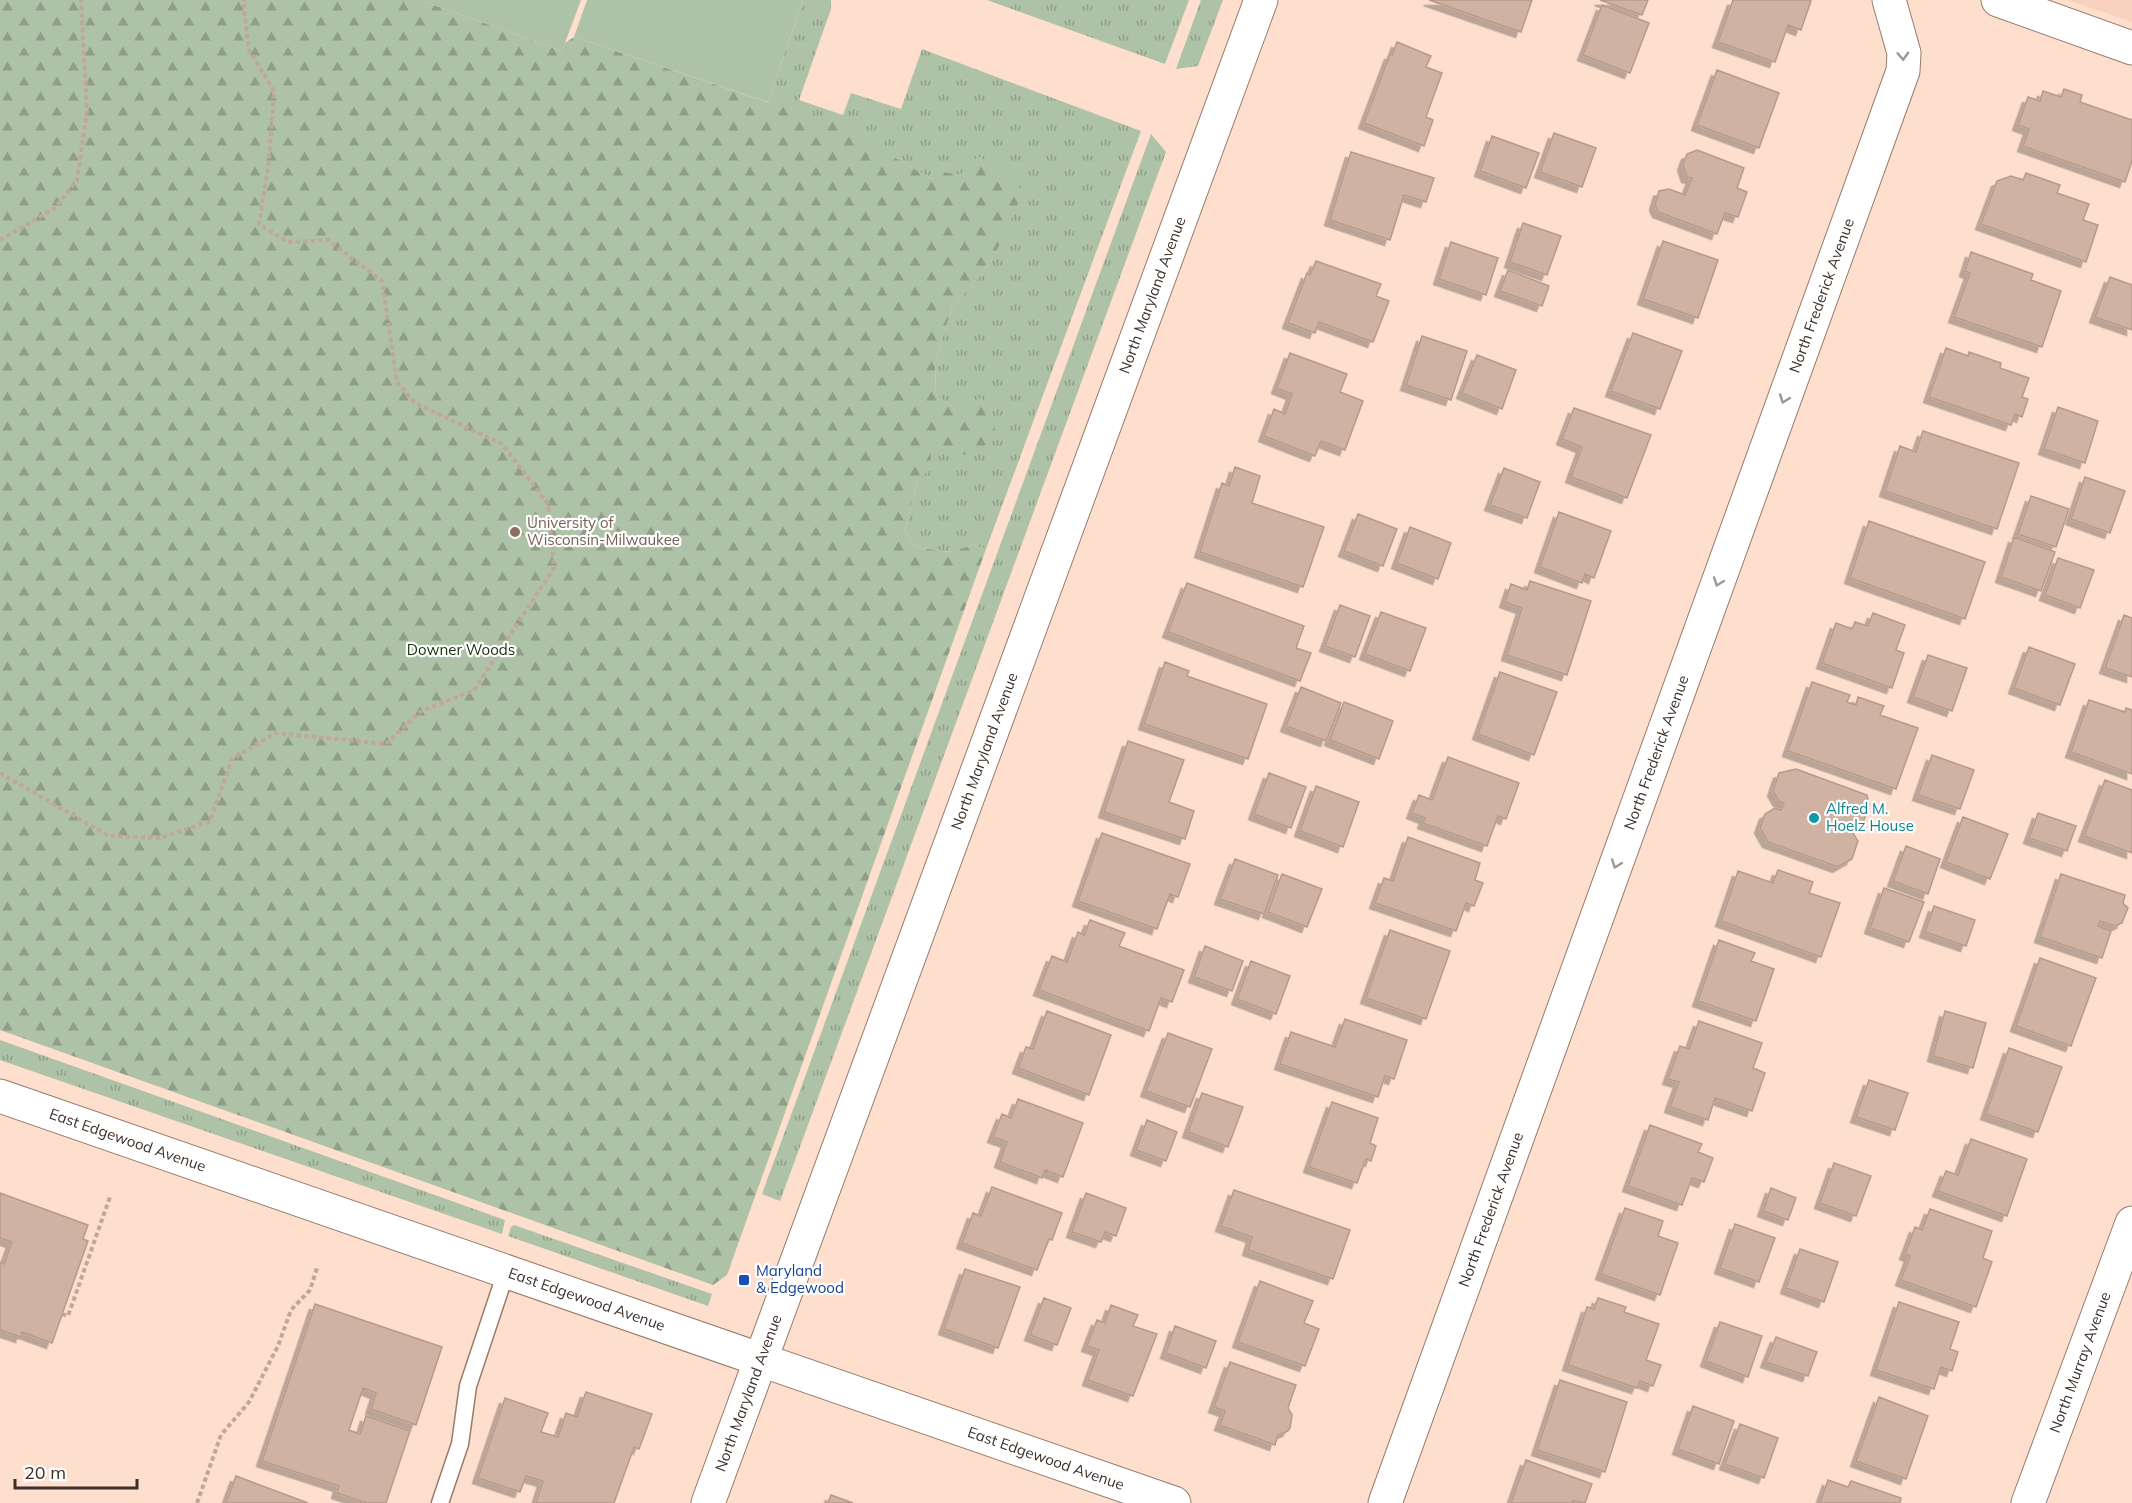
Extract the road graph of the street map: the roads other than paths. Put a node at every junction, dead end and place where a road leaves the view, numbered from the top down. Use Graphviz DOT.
graph roads {
  1 [pos="1262,0"];
  2 [pos="1889,0"];
  3 [pos="1998,0"];
  4 [pos="2132,48"];
  5 [pos="0,1096"];
  6 [pos="2132,1223"];
  7 [pos="506,1272"];
  8 [pos="759,1360"];
  9 [pos="440,1503"];
  10 [pos="708,1503"];
  11 [pos="1174,1503"];
  12 [pos="1385,1503"];
  13 [pos="2028,1503"];
  1 -- 8 [label="street, North Maryland Avenue"];
  2 -- 12 [label="street, North Frederick Avenue, one-way"];
  3 -- 4 [label="street"];
  5 -- 7 [label="street, East Edgewood Avenue"];
  6 -- 13 [label="street, North Murray Avenue"];
  7 -- 8 [label="street, East Edgewood Avenue"];
  7 -- 9 [label="lane"];
  8 -- 10 [label="street, North Maryland Avenue"];
  8 -- 11 [label="street, East Edgewood Avenue"];
}
